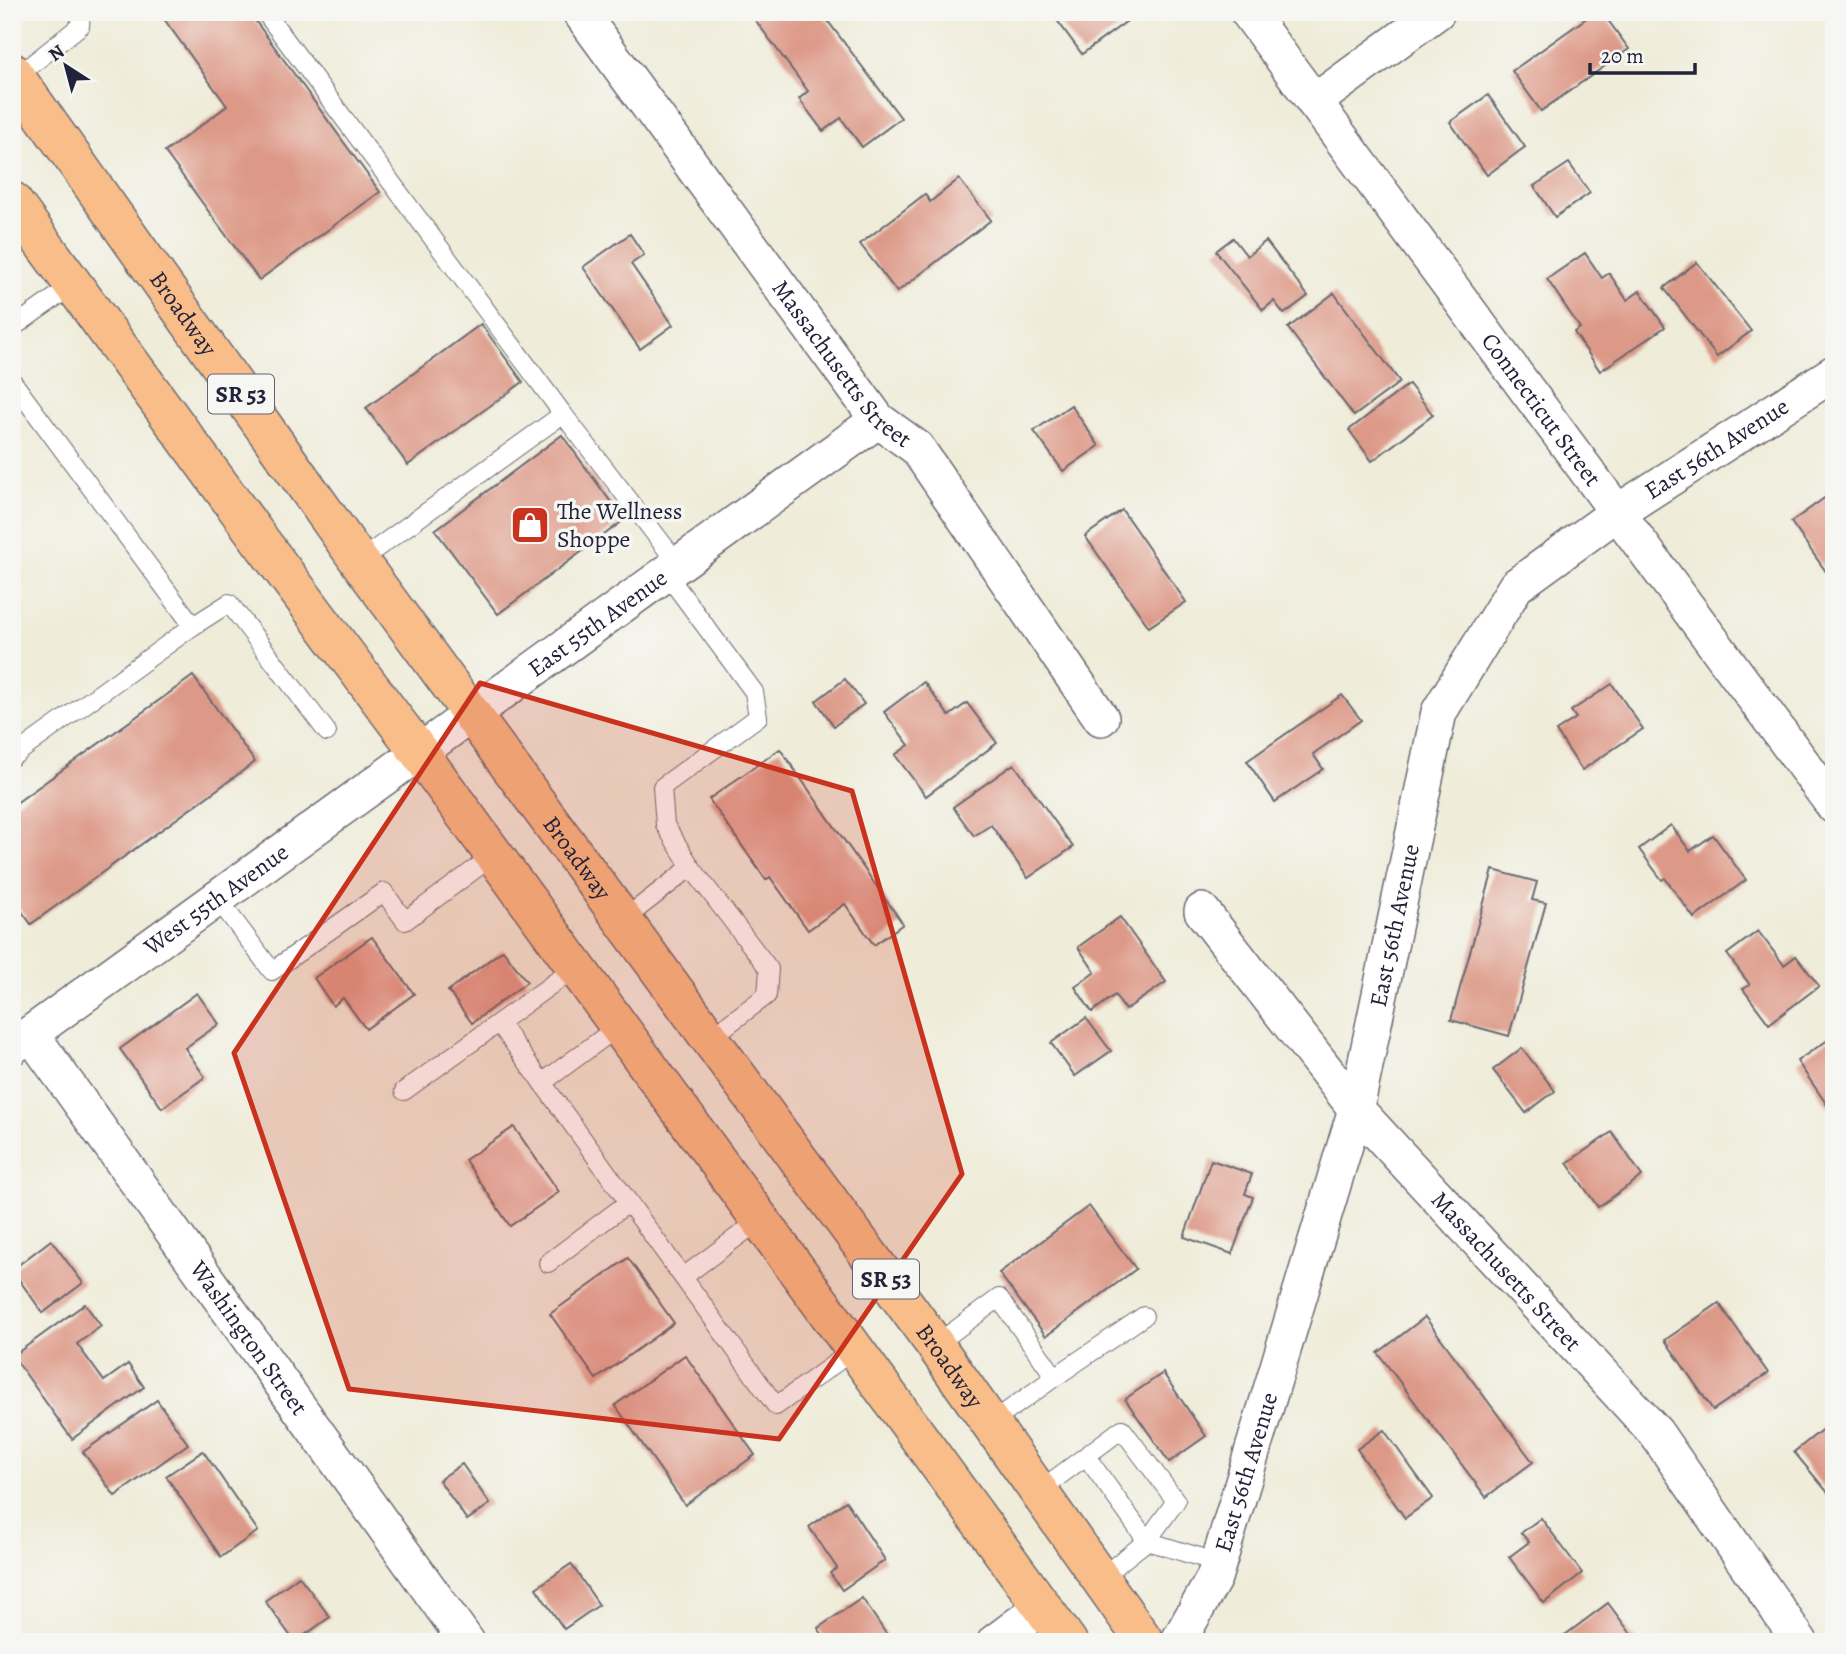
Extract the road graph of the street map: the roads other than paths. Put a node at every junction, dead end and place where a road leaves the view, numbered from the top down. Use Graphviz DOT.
graph roads {
  1 [pos="81,12"];
  2 [pos="265,12"];
  3 [pos="580,12"];
  4 [pos="1248,12"];
  5 [pos="1437,12"];
  6 [pos="14,74"];
  7 [pos="1314,102"];
  8 [pos="12,201"];
  9 [pos="73,285"];
  10 [pos="12,328"];
  11 [pos="1834,373"];
  12 [pos="12,381"];
  13 [pos="563,414"];
  14 [pos="878,420"];
  15 [pos="1618,512"];
  16 [pos="359,561"];
  17 [pos="672,569"];
  18 [pos="193,626"];
  19 [pos="473,714"];
  20 [pos="1101,718"];
  21 [pos="327,732"];
  22 [pos="419,752"];
  23 [pos="12,757"];
  24 [pos="1834,806"];
  25 [pos="494,855"];
  26 [pos="691,867"];
  27 [pos="217,898"];
  28 [pos="1202,911"];
  29 [pos="623,920"];
  30 [pos="576,967"];
  31 [pos="499,1023"];
  32 [pos="619,1026"];
  33 [pos="709,1039"];
  34 [pos="22,1040"];
  35 [pos="542,1083"];
  36 [pos="404,1091"];
  37 [pos="1356,1109"];
  38 [pos="629,1202"];
  39 [pos="760,1220"];
  40 [pos="548,1262"];
  41 [pos="683,1277"];
  42 [pos="1144,1316"];
  43 [pos="935,1345"];
  44 [pos="855,1349"];
  45 [pos="1055,1377"];
  46 [pos="991,1423"];
  47 [pos="1086,1456"];
  48 [pos="1039,1491"];
  49 [pos="1147,1541"];
  50 [pos="1219,1563"];
  51 [pos="1100,1578"];
  52 [pos="1042,1607"];
  53 [pos="467,1642"];
  54 [pos="995,1642"];
  55 [pos="1068,1642"];
  56 [pos="1145,1642"];
  57 [pos="1178,1642"];
  58 [pos="1800,1642"];
  1 -- 6 [label="lane"];
  2 -- 13 [label="lane"];
  3 -- 14 [label="street, Massachusetts Street"];
  4 -- 7 [label="street, Connecticut Street"];
  5 -- 7 [label="street"];
  6 -- 16 [label="main road, Broadway / SR 53"];
  7 -- 15 [label="street, Connecticut Street"];
  8 -- 9 [label="main road, SR 53"];
  9 -- 10 [label="lane"];
  9 -- 22 [label="main road, SR 53"];
  11 -- 15 [label="street, East 56th Avenue"];
  12 -- 18 [label="lane"];
  13 -- 16 [label="lane"];
  13 -- 17 [label="lane"];
  14 -- 17 [label="street, East 55th Avenue"];
  14 -- 20 [label="street, Massachusetts Street"];
  15 -- 24 [label="street, Connecticut Street"];
  15 -- 37 [label="street, East 56th Avenue"];
  16 -- 19 [label="main road, Broadway / SR 53"];
  17 -- 19 [label="street, East 55th Avenue"];
  17 -- 26 [label="lane"];
  18 -- 21 [label="lane"];
  18 -- 23 [label="lane"];
  19 -- 22 [label="street, East 55th Avenue"];
  19 -- 29 [label="main road, Broadway / SR 53"];
  22 -- 25 [label="main road, SR 53"];
  22 -- 27 [label="street, West 55th Avenue"];
  25 -- 27 [label="lane"];
  25 -- 30 [label="main road, SR 53"];
  26 -- 29 [label="lane"];
  26 -- 33 [label="lane"];
  27 -- 34 [label="street, West 55th Avenue"];
  28 -- 37 [label="street, Massachusetts Street"];
  29 -- 33 [label="main road, Broadway / SR 53"];
  30 -- 31 [label="lane"];
  30 -- 32 [label="main road, SR 53"];
  31 -- 35 [label="lane"];
  31 -- 36 [label="lane"];
  32 -- 35 [label="lane"];
  32 -- 39 [label="main road, SR 53"];
  33 -- 43 [label="main road, Broadway / SR 53"];
  34 -- 53 [label="street, Washington Street"];
  35 -- 38 [label="lane"];
  37 -- 50 [label="street, East 56th Avenue"];
  37 -- 58 [label="street, Massachusetts Street"];
  38 -- 40 [label="lane"];
  38 -- 41 [label="lane"];
  39 -- 41 [label="lane"];
  39 -- 44 [label="main road, SR 53"];
  41 -- 44 [label="lane"];
  42 -- 45 [label="lane"];
  43 -- 45 [label="lane"];
  43 -- 46 [label="main road, Broadway / SR 53"];
  44 -- 52 [label="main road, SR 53"];
  45 -- 46 [label="lane"];
  46 -- 48 [label="main road, Broadway / SR 53"];
  47 -- 48 [label="lane"];
  47 -- 49 [label="lane"];
  47 -- 49 [label="lane"];
  48 -- 51 [label="main road, Broadway / SR 53"];
  49 -- 50 [label="lane"];
  49 -- 51 [label="lane"];
  50 -- 57 [label="street, East 56th Avenue"];
  51 -- 56 [label="main road, Broadway / SR 53"];
  52 -- 54 [label="street"];
  52 -- 55 [label="main road, SR 53"];
}
